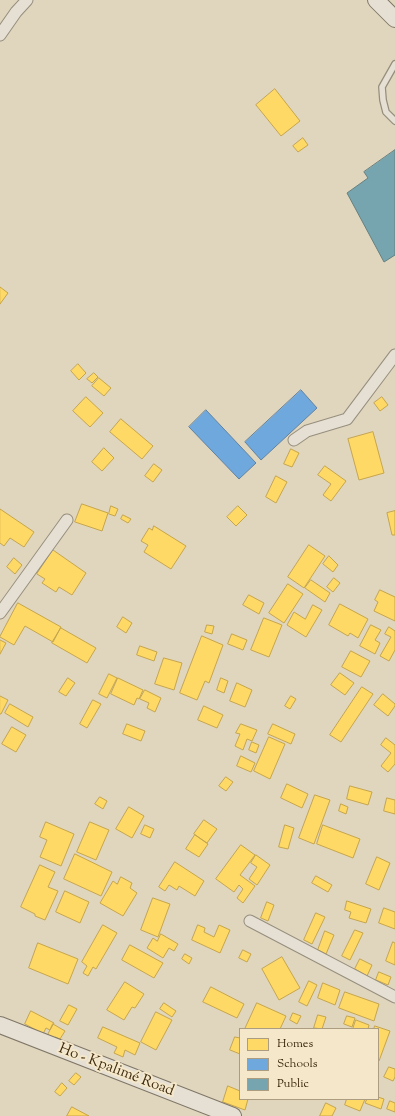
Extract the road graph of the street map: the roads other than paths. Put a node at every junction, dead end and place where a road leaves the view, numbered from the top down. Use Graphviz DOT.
graph roads {
  1 [pos="27,0"];
  2 [pos="376,0"];
  3 [pos="395,19"];
  4 [pos="0,35"];
  5 [pos="395,64"];
  6 [pos="395,121"];
  7 [pos="395,355"];
  8 [pos="294,440"];
  9 [pos="67,520"];
  10 [pos="0,613"];
  11 [pos="250,921"];
  12 [pos="395,996"];
  13 [pos="0,1025"];
  14 [pos="233,1116"];
  1 -- 4 [label="street"];
  2 -- 3 [label="main road"];
  5 -- 6 [label="lane"];
  7 -- 8 [label="street"];
  9 -- 10 [label="street"];
  11 -- 12 [label="street"];
  13 -- 14 [label="main road, Ho - Kpalimé Road"];
}
